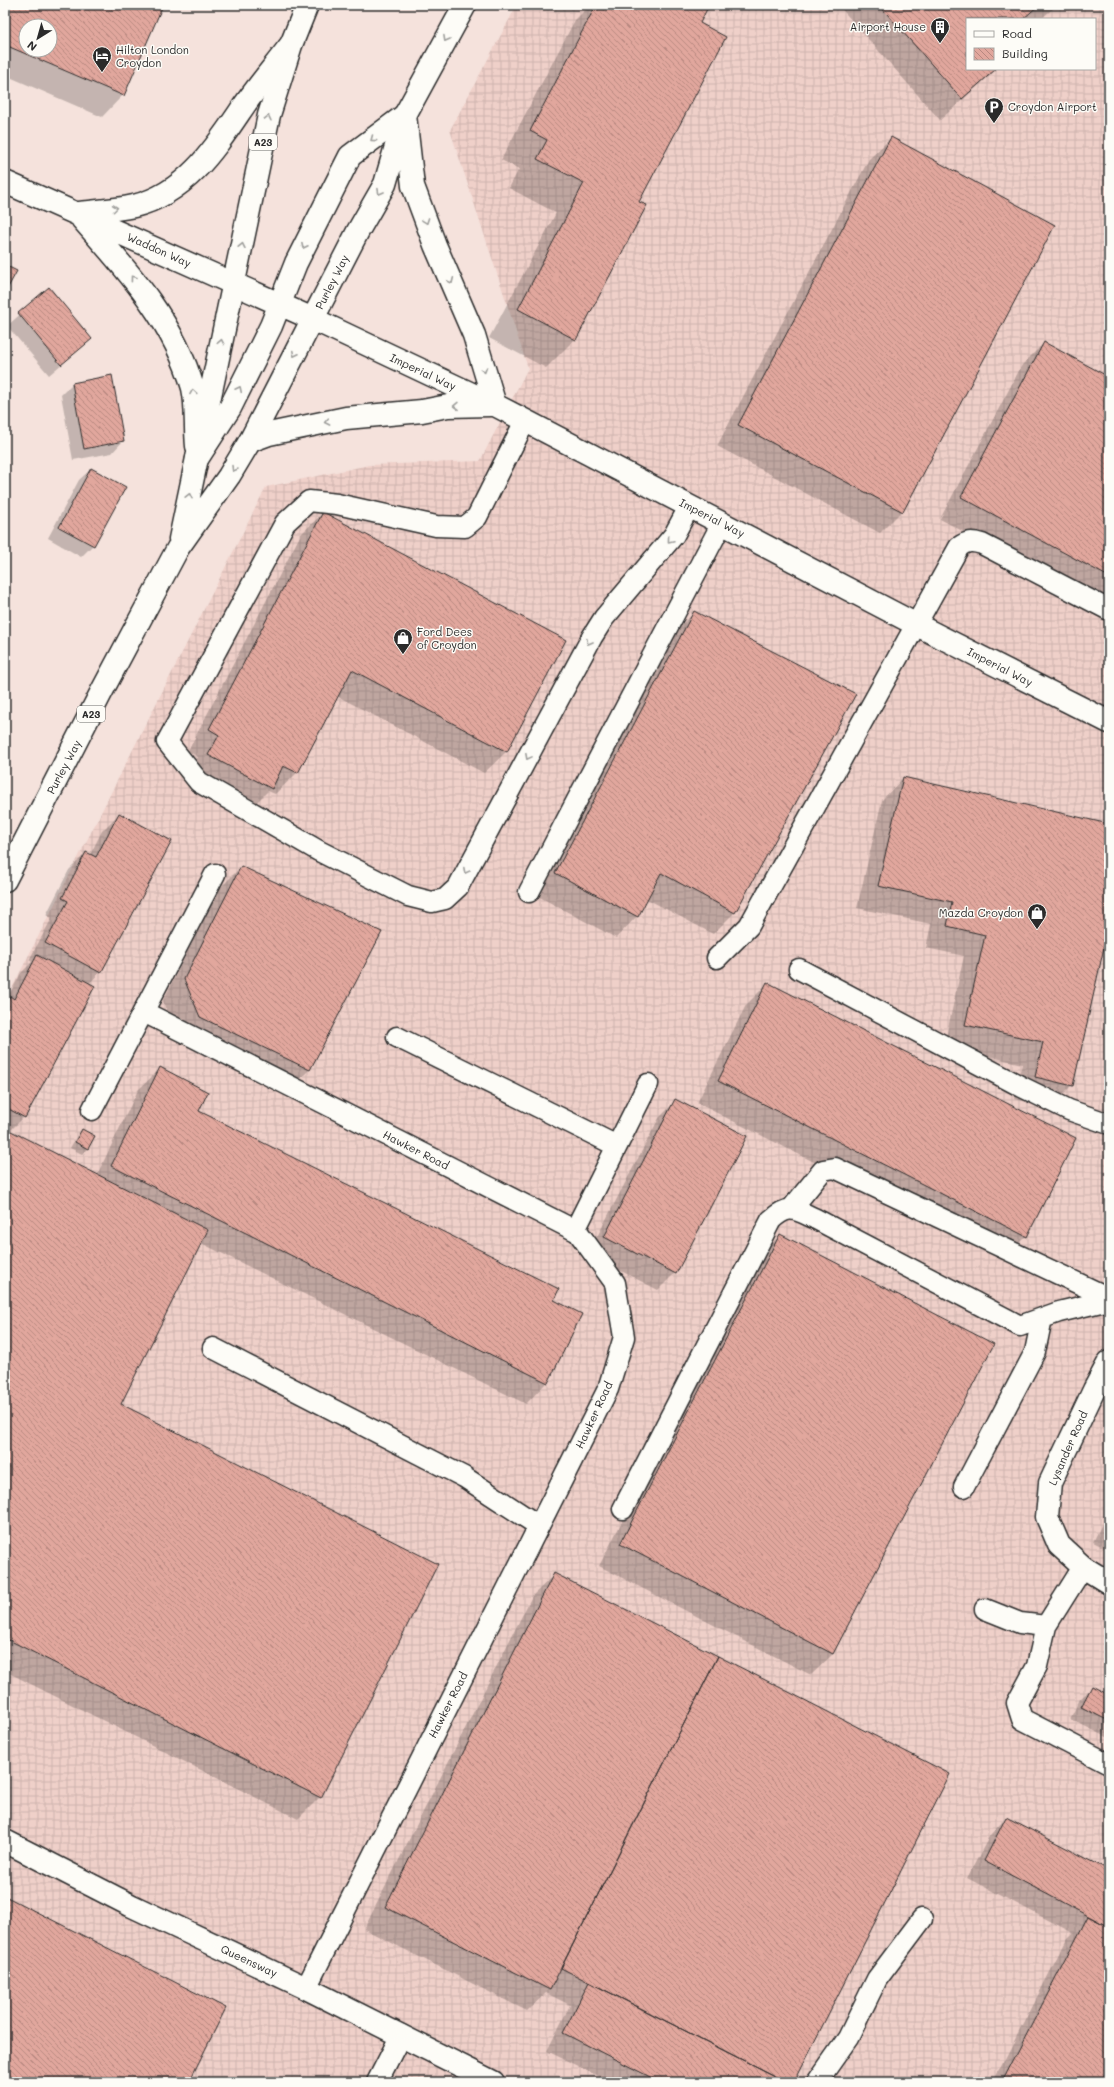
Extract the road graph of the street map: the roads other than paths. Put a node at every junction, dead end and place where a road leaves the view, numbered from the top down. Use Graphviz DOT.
graph roads {
  1 [pos="307,5"];
  2 [pos="465,5"];
  3 [pos="291,45"];
  4 [pos="405,115"];
  5 [pos="5,182"];
  6 [pos="77,213"];
  7 [pos="234,284"];
  8 [pos="279,304"];
  9 [pos="313,320"];
  10 [pos="495,405"];
  11 [pos="525,421"];
  12 [pos="250,441"];
  13 [pos="198,459"];
  14 [pos="689,507"];
  15 [pos="722,523"];
  16 [pos="178,548"];
  17 [pos="1109,610"];
  18 [pos="915,624"];
  19 [pos="1109,722"];
  20 [pos="215,874"];
  21 [pos="5,880"];
  22 [pos="529,892"];
  23 [pos="717,958"];
  24 [pos="799,969"];
  25 [pos="144,1012"];
  26 [pos="397,1037"];
  27 [pos="648,1084"];
  28 [pos="92,1110"];
  29 [pos="1109,1124"];
  30 [pos="617,1146"];
  31 [pos="792,1208"];
  32 [pos="575,1230"];
  33 [pos="1109,1299"];
  34 [pos="1042,1318"];
  35 [pos="213,1348"];
  36 [pos="1109,1362"];
  37 [pos="964,1487"];
  38 [pos="623,1510"];
  39 [pos="539,1526"];
  40 [pos="1083,1567"];
  41 [pos="1109,1583"];
  42 [pos="985,1609"];
  43 [pos="1046,1626"];
  44 [pos="1109,1764"];
  45 [pos="5,1841"];
  46 [pos="922,1919"];
  47 [pos="306,1988"];
  48 [pos="401,2035"];
  49 [pos="377,2082"];
  50 [pos="493,2082"];
  51 [pos="817,2082"];
  1 -- 3 [label="main road, Purley Way / A23"];
  2 -- 4 [label="main road, Purley Way / A23, one-way"];
  6 -- 3 [label="main road, one-way"];
  7 -- 3 [label="main road, Purley Way / A23, one-way"];
  4 -- 8 [label="main road, one-way"];
  4 -- 9 [label="main road, Purley Way / A23, one-way"];
  4 -- 10 [label="main road, one-way"];
  5 -- 6 [label="main road, Waddon Way"];
  6 -- 7 [label="main road, Waddon Way"];
  13 -- 6 [label="main road, one-way"];
  7 -- 8 [label="main road, Waddon Way"];
  13 -- 7 [label="main road, Purley Way / A23, one-way"];
  8 -- 9 [label="main road, Waddon Way"];
  13 -- 8 [label="main road, one-way"];
  9 -- 10 [label="main road, Imperial Way"];
  9 -- 12 [label="main road, Purley Way / A23, one-way"];
  10 -- 11 [label="main road, Imperial Way"];
  10 -- 12 [label="main road, one-way"];
  11 -- 14 [label="main road, Imperial Way"];
  14 -- 11 [label="lane, one-way"];
  12 -- 16 [label="main road, Purley Way / A23, one-way"];
  16 -- 13 [label="main road, Purley Way / A23, one-way"];
  14 -- 15 [label="main road, Imperial Way"];
  15 -- 18 [label="main road, Imperial Way"];
  15 -- 22 [label="lane"];
  16 -- 21 [label="main road, Purley Way / A23"];
  17 -- 18 [label="lane"];
  18 -- 19 [label="main road, Imperial Way"];
  18 -- 23 [label="lane"];
  20 -- 25 [label="lane"];
  24 -- 29 [label="lane"];
  25 -- 28 [label="lane"];
  25 -- 32 [label="lane, Hawker Road"];
  26 -- 30 [label="lane"];
  27 -- 30 [label="lane"];
  30 -- 32 [label="lane"];
  31 -- 33 [label="lane"];
  31 -- 34 [label="lane"];
  31 -- 38 [label="lane"];
  32 -- 39 [label="lane, Hawker Road"];
  33 -- 34 [label="lane"];
  34 -- 37 [label="lane"];
  35 -- 39 [label="lane"];
  36 -- 40 [label="main road, Lysander Road"];
  39 -- 47 [label="lane, Hawker Road"];
  40 -- 41 [label="main road, Lysander Road"];
  40 -- 43 [label="lane"];
  42 -- 43 [label="lane"];
  43 -- 44 [label="lane"];
  45 -- 47 [label="main road, Queensway"];
  46 -- 51 [label="lane"];
  47 -- 48 [label="main road, Queensway"];
  48 -- 49 [label="lane"];
  48 -- 50 [label="main road, Queensway"];
}
